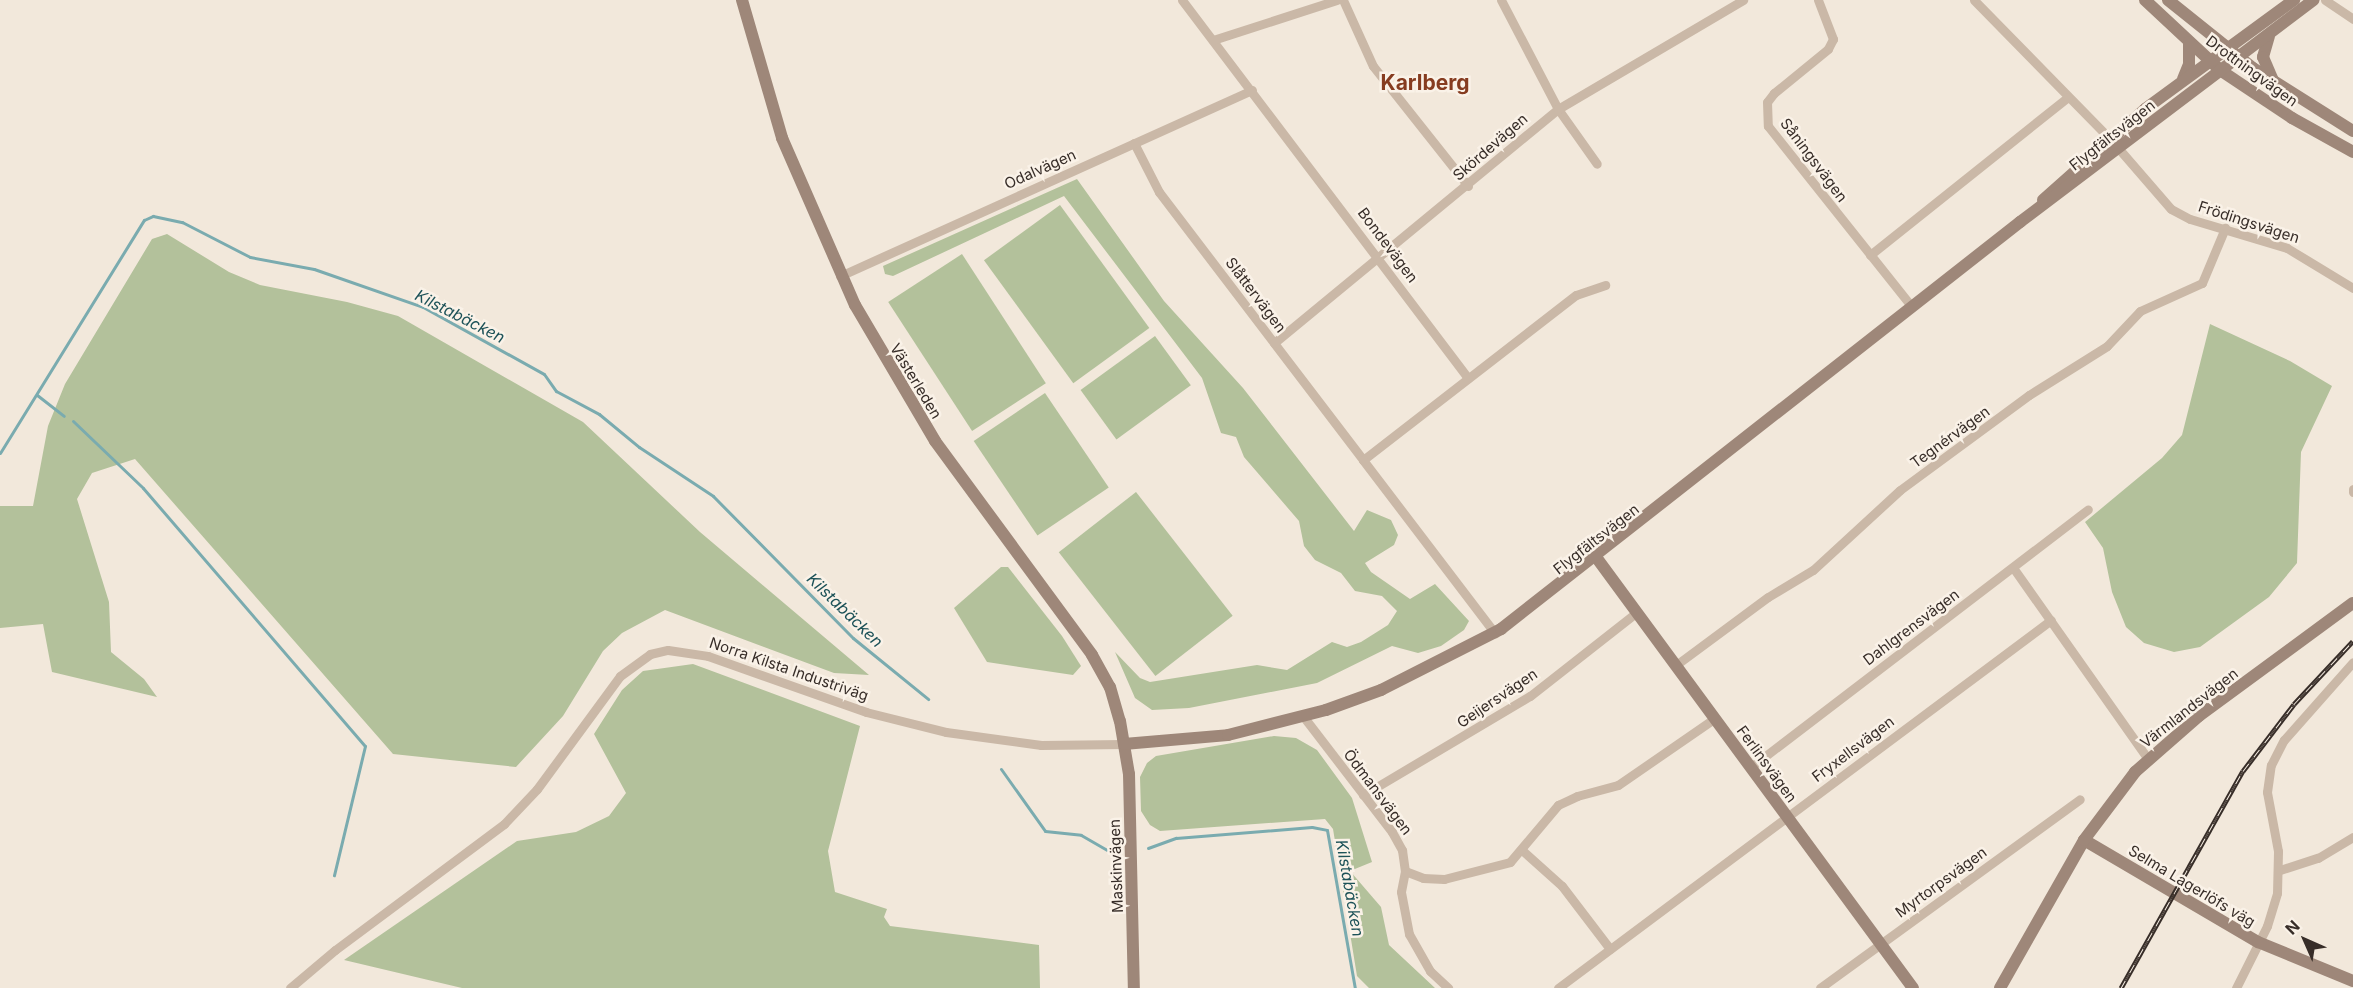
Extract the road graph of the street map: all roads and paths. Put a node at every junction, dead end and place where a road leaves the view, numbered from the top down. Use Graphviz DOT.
graph roads {
  1 [pos="742,0"];
  2 [pos="1182,0"];
  3 [pos="1337,0"];
  4 [pos="1343,0"];
  5 [pos="1501,0"];
  6 [pos="1743,0"];
  7 [pos="1818,0"];
  8 [pos="1974,0"];
  9 [pos="2145,0"];
  10 [pos="2168,0"];
  11 [pos="2294,0"];
  12 [pos="2314,0"];
  13 [pos="2325,0"];
  14 [pos="2353,20"];
  15 [pos="2270,34"];
  16 [pos="1213,40"];
  17 [pos="2189,42"];
  18 [pos="2226,49"];
  19 [pos="2238,58"];
  20 [pos="2209,61"];
  21 [pos="2220,70"];
  22 [pos="2181,82"];
  23 [pos="2274,82"];
  24 [pos="1252,90"];
  25 [pos="2068,97"];
  26 [pos="1558,109"];
  27 [pos="2353,131"];
  28 [pos="2109,138"];
  29 [pos="1134,143"];
  30 [pos="2119,149"];
  31 [pos="2353,152"];
  32 [pos="1597,164"];
  33 [pos="1468,186"];
  34 [pos="2020,222"];
  35 [pos="2225,228"];
  36 [pos="1870,255"];
  37 [pos="1379,259"];
  38 [pos="840,276"];
  39 [pos="1605,285"];
  40 [pos="2353,288"];
  41 [pos="1912,308"];
  42 [pos="1274,343"];
  43 [pos="1468,378"];
  44 [pos="1363,460"];
  45 [pos="2088,509"];
  46 [pos="1596,558"];
  47 [pos="2014,569"];
  48 [pos="2353,603"];
  49 [pos="1637,612"];
  50 [pos="2051,620"];
  51 [pos="1495,633"];
  52 [pos="2353,663"];
  53 [pos="1676,665"];
  54 [pos="1303,716"];
  55 [pos="1715,718"];
  56 [pos="1124,744"];
  57 [pos="2148,759"];
  58 [pos="1751,767"];
  59 [pos="1363,795"];
  60 [pos="2080,799"];
  61 [pos="1788,817"];
  62 [pos="2353,837"];
  63 [pos="2084,840"];
  64 [pos="1523,851"];
  65 [pos="2280,870"];
  66 [pos="1405,871"];
  67 [pos="2258,942"];
  68 [pos="1881,945"];
  69 [pos="1610,949"];
  70 [pos="2353,981"];
  71 [pos="290,988"];
  72 [pos="1134,988"];
  73 [pos="1448,988"];
  74 [pos="1558,988"];
  75 [pos="1820,988"];
  76 [pos="1913,988"];
  77 [pos="2000,988"];
  78 [pos="2236,988"];
  1 -- 38 [label="street, Västerleden"];
  2 -- 16 [label="street, Bondevägen"];
  3 -- 16 [label="street"];
  4 -- 33 [label="street"];
  5 -- 26 [label="street"];
  6 -- 26 [label="street, Skördevägen"];
  7 -- 36 [label="street, Såningsvägen"];
  8 -- 25 [label="street"];
  9 -- 17 [label="street, Drottningvägen"];
  10 -- 18 [label="street, Drottningvägen"];
  11 -- 18 [label="street, Flygfältsvägen"];
  12 -- 15 [label="street, Flygfältsvägen"];
  13 -- 14 [label="street"];
  15 -- 19 [label="street, Flygfältsvägen"];
  15 -- 23 [label="street"];
  16 -- 24 [label="street, Bondevägen"];
  17 -- 20 [label="street, Drottningvägen"];
  17 -- 22 [label="street"];
  18 -- 19 [label="street, Drottningvägen"];
  18 -- 20 [label="street, Flygfältsvägen"];
  19 -- 21 [label="street, Flygfältsvägen"];
  19 -- 23 [label="street, Drottningvägen"];
  20 -- 21 [label="street, Drottningvägen"];
  20 -- 22 [label="street, Flygfältsvägen"];
  21 -- 30 [label="street, Flygfältsvägen"];
  21 -- 31 [label="street, Drottningvägen"];
  22 -- 28 [label="street, Flygfältsvägen"];
  23 -- 27 [label="street, Drottningvägen"];
  24 -- 29 [label="street, Odalvägen"];
  24 -- 37 [label="street, Bondevägen"];
  25 -- 28 [label="street"];
  25 -- 36 [label="street"];
  26 -- 32 [label="street"];
  26 -- 33 [label="street, Skördevägen"];
  28 -- 30 [label="street"];
  28 -- 34 [label="street, Flygfältsvägen"];
  29 -- 38 [label="street, Odalvägen"];
  29 -- 42 [label="street, Slåttervägen"];
  30 -- 34 [label="street, Flygfältsvägen"];
  30 -- 35 [label="street, Frödingsvägen"];
  33 -- 37 [label="street, Skördevägen"];
  34 -- 41 [label="street, Flygfältsvägen"];
  35 -- 40 [label="street, Frödingsvägen"];
  35 -- 53 [label="street, Tegnérvägen"];
  36 -- 41 [label="street, Såningsvägen"];
  37 -- 42 [label="street, Skördevägen"];
  37 -- 43 [label="street, Bondevägen"];
  38 -- 56 [label="street, Västerleden"];
  39 -- 43 [label="street"];
  41 -- 46 [label="street, Flygfältsvägen"];
  42 -- 44 [label="street, Slåttervägen"];
  43 -- 44 [label="street"];
  44 -- 51 [label="street, Slåttervägen"];
  45 -- 47 [label="street, Dahlgrensvägen"];
  46 -- 49 [label="street, Ferlinsvägen"];
  46 -- 51 [label="street, Flygfältsvägen"];
  47 -- 50 [label="street"];
  47 -- 58 [label="street, Dahlgrensvägen"];
  48 -- 57 [label="street, Värmlandsvägen"];
  49 -- 53 [label="street, Ferlinsvägen"];
  49 -- 59 [label="street, Geijersvägen"];
  50 -- 57 [label="street"];
  50 -- 61 [label="street, Fryxellsvägen"];
  51 -- 54 [label="street, Flygfältsvägen"];
  52 -- 65 [label="street"];
  53 -- 55 [label="street, Ferlinsvägen"];
  54 -- 56 [label="street, Flygfältsvägen"];
  54 -- 59 [label="street, Ödmansvägen"];
  55 -- 58 [label="street, Ferlinsvägen"];
  55 -- 64 [label="street"];
  56 -- 71 [label="street, Norra Kilsta Industriväg"];
  56 -- 72 [label="street, Maskinvägen"];
  57 -- 63 [label="street, Värmlandsvägen"];
  58 -- 61 [label="street, Ferlinsvägen"];
  59 -- 66 [label="street, Ödmansvägen"];
  60 -- 68 [label="street, Myrtorpsvägen"];
  61 -- 68 [label="street, Ferlinsvägen"];
  61 -- 69 [label="street, Fryxellsvägen"];
  62 -- 65 [label="street"];
  63 -- 67 [label="street, Selma Lagerlöfs väg"];
  63 -- 77 [label="street, Värmlandsvägen"];
  64 -- 66 [label="street"];
  64 -- 69 [label="street"];
  65 -- 67 [label="street"];
  66 -- 73 [label="street, Ödmansvägen"];
  67 -- 70 [label="street, Selma Lagerlöfs väg"];
  67 -- 78 [label="street"];
  68 -- 75 [label="street, Myrtorpsvägen"];
  68 -- 76 [label="street, Ferlinsvägen"];
  69 -- 74 [label="street, Fryxellsvägen"];
}
